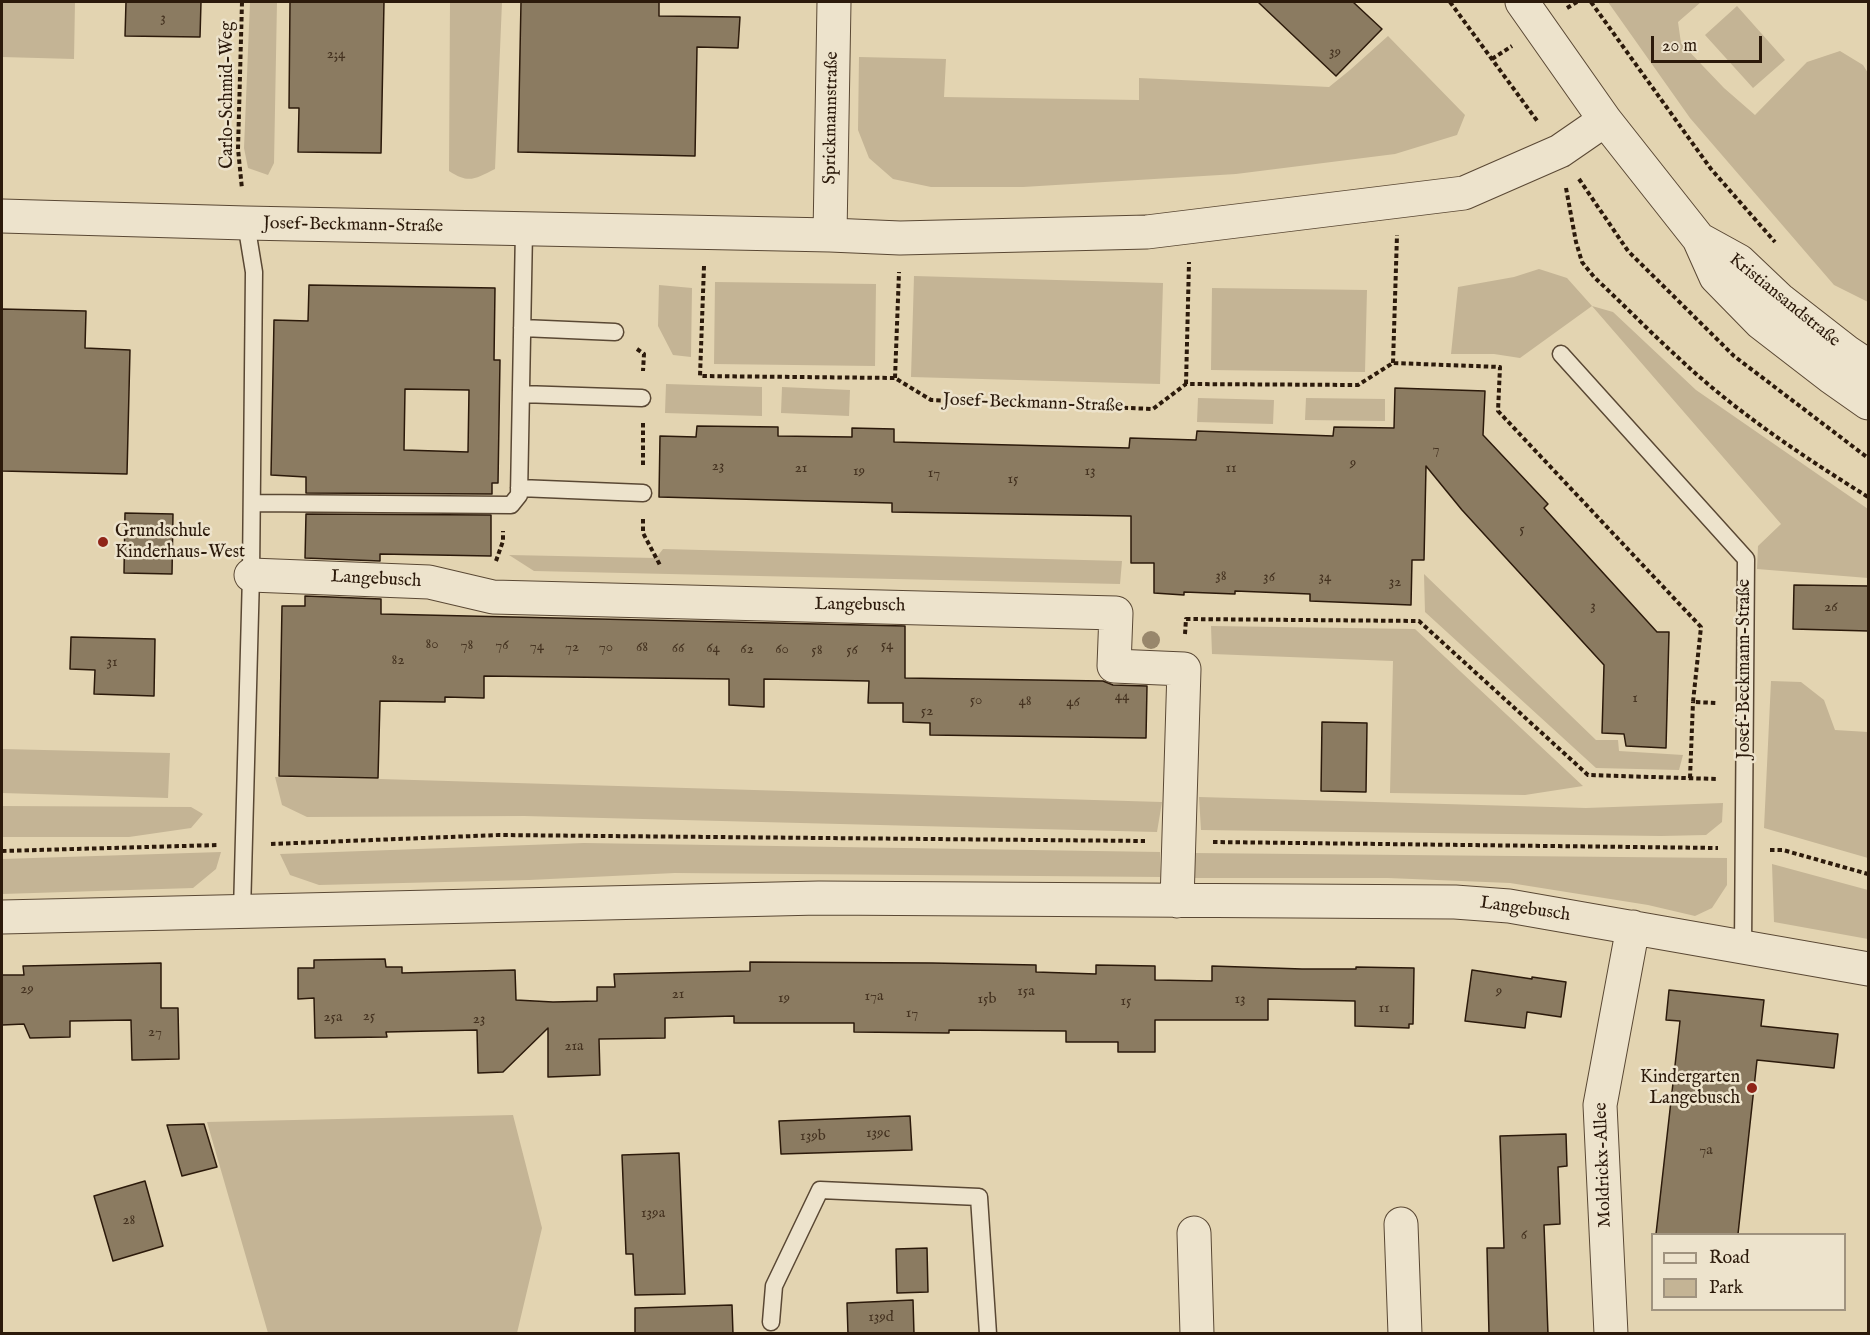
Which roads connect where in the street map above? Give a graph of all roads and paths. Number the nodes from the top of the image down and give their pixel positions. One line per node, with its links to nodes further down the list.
1 (242, 2): 10 (path, Carlo-Schmid-Weg)
2 (834, 2): 14 (street, Sprickmannstraße)
3 (1450, 2): 7 (path)
4 (1522, 2): 6 (street, Kristiansandstraße)
5 (1591, 2): 17 (path)
6 (1605, 120): 7 (street, Josef-Beckmann-Straße); 16 (street, Kristiansandstraße)
7 (1560, 151): 8 (street, Josef-Beckmann-Straße); 30 (path)
8 (1399, 202): 11 (street, Josef-Beckmann-Straße); 21 (path)
9 (2, 216): 10 (street, Josef-Beckmann-Straße)
10 (246, 224): 12 (street, Josef-Beckmann-Straße); 31 (lane)
11 (1190, 228): 15 (street, Josef-Beckmann-Straße); 24 (path)
12 (524, 230): 13 (street, Josef-Beckmann-Straße); 18 (lane)
13 (705, 233): 14 (street, Josef-Beckmann-Straße); 23 (path)
14 (830, 235): 15 (street, Josef-Beckmann-Straße)
15 (900, 238): 23 (path)
16 (1699, 238): 22 (street, Kristiansandstraße); 27 (street, Kristiansandstraße)
17 (1778, 245)
18 (522, 328): 19 (lane); 25 (lane)
19 (615, 332): 26 (path)
20 (1561, 354): 38 (lane, Josef-Beckmann-Straße)
21 (1393, 363): 24 (path); 37 (path)
22 (1869, 366)
23 (896, 378): 24 (path, Josef-Beckmann-Straße)
24 (1186, 384)
25 (521, 394): 26 (lane); 28 (lane)
26 (642, 398): 29 (path)
27 (1869, 403)
28 (519, 488): 29 (lane); 32 (lane)
29 (643, 493): 35 (path)
30 (1869, 497)
31 (252, 503): 32 (lane); 33 (lane)
32 (504, 504): 34 (path)
33 (251, 575): 34 (street, Langebusch); 42 (lane)
34 (493, 597): 35 (street, Langebusch)
35 (660, 601): 36 (street, Langebusch)
36 (1184, 669): 39 (path); 41 (street)
37 (1694, 702): 38 (path); 39 (path)
38 (1744, 704): 40 (lane, Josef-Beckmann-Straße)
39 (1690, 778): 40 (path)
40 (1744, 779): 43 (lane, Josef-Beckmann-Straße)
41 (1179, 842): 42 (path); 43 (path); 46 (street)
42 (244, 845): 44 (path); 47 (lane)
43 (1744, 848): 45 (path); 50 (lane, Josef-Beckmann-Straße)
44 (2, 851)
45 (1869, 874)
46 (1178, 901): 47 (street, Langebusch); 49 (street, Langebusch)
47 (242, 912): 48 (street, Langebusch)
48 (2, 917)
49 (1632, 927): 50 (street, Langebusch); 58 (street, Moldrickx-Allee)
50 (1743, 946): 51 (street, Langebusch)
51 (1869, 969)
52 (1401, 1224): 57 (street)
53 (1194, 1233): 56 (street)
54 (771, 1322): 55 (lane)
55 (988, 1334)
56 (1197, 1334)
57 (1405, 1334)
58 (1611, 1334)

